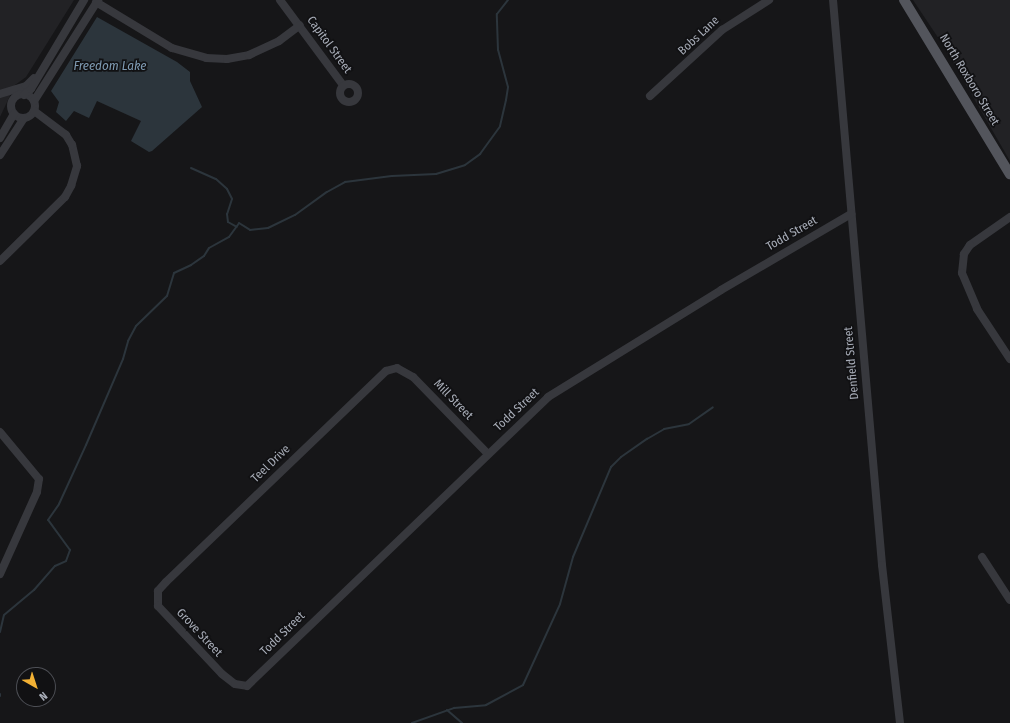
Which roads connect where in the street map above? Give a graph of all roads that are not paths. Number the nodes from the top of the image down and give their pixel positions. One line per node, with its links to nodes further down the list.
1 (84, 0): 8 (street)
2 (280, 0): 7 (street, Capitol Street)
3 (769, 0): 12 (street, Bobs Lane)
4 (833, 0): 20 (street, Denfield Street)
5 (904, 0): 19 (main road, North Roxboro Street)
6 (97, 1): 7 (street); 13 (street)
7 (300, 25): 9 (street, Capitol Street)
8 (43, 68): 10 (street); 11 (street)
9 (343, 85)
10 (0, 94)
11 (24, 95): 13 (street); 15 (street)
12 (650, 96)
13 (34, 101): 14 (street)
14 (34, 111): 16 (street); 22 (street)
15 (14, 114): 16 (street); 17 (street)
16 (24, 118): 18 (street)
17 (0, 138)
18 (0, 155)
19 (1010, 174)
20 (851, 214): 26 (street, Todd Street); 32 (street, Denfield Street)
21 (1010, 217): 23 (street)
22 (0, 261)
23 (1010, 359)
24 (397, 368): 26 (street, Mill Street); 29 (street, Teel Drive)
25 (0, 432): 28 (street)
26 (488, 454): 31 (street, Todd Street)
27 (982, 557): 30 (street)
28 (0, 574)
29 (166, 582): 31 (street, Grove Street)
30 (1010, 600)
31 (247, 686)
32 (900, 723)

